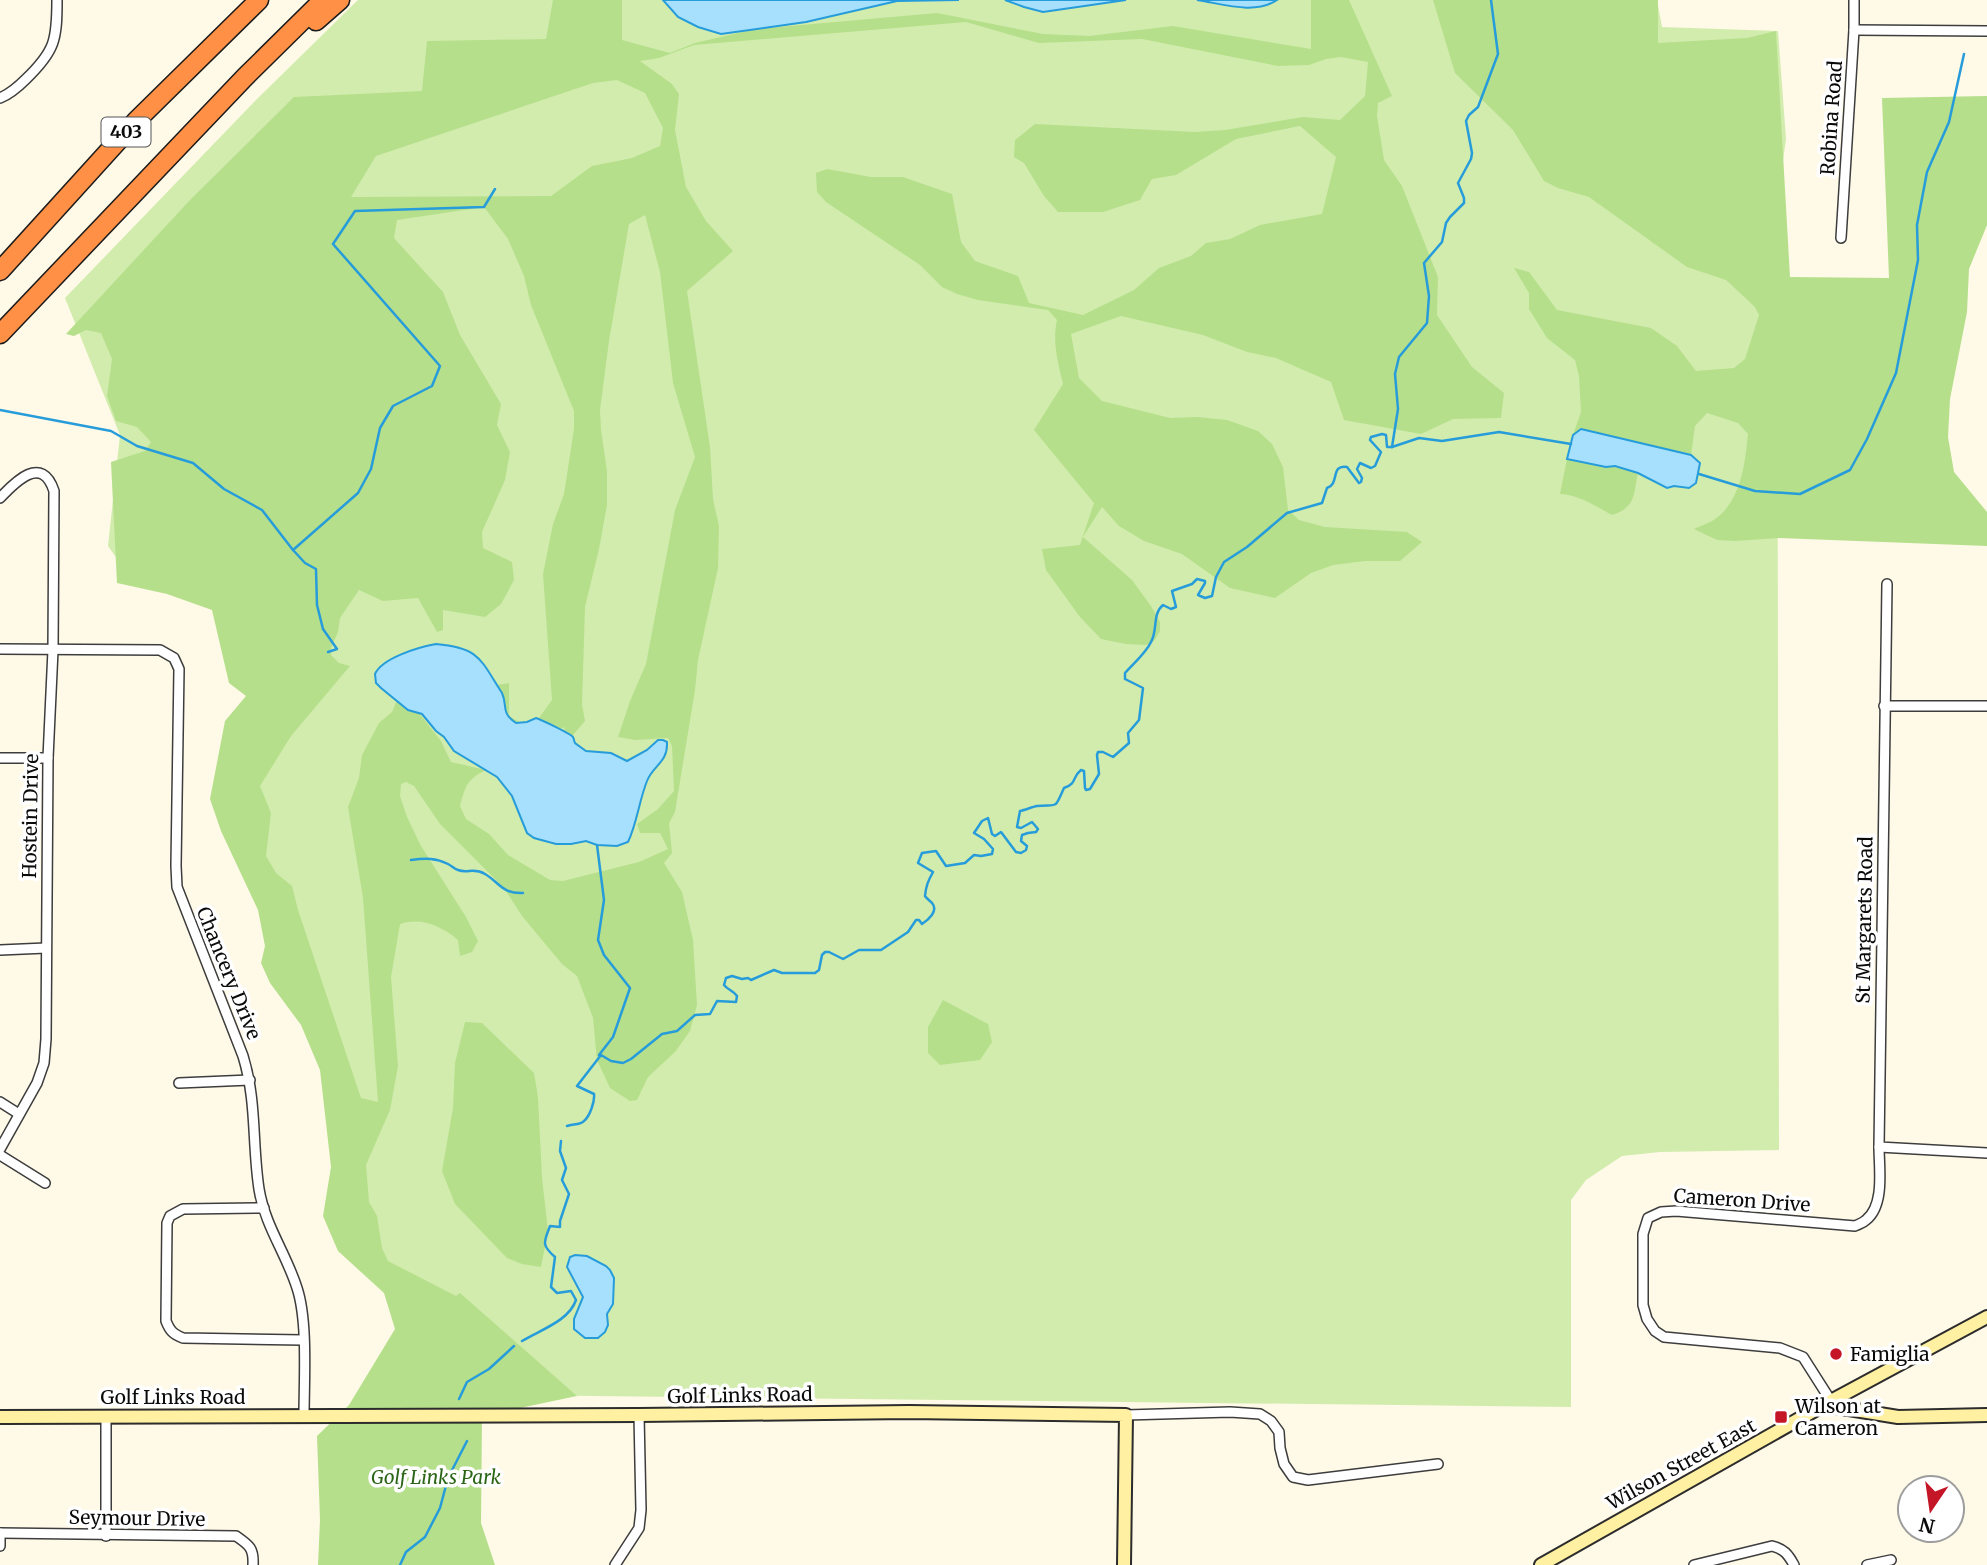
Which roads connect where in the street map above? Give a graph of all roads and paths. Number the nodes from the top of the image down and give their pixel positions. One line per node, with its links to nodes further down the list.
1 (57, 0): 8 (street)
2 (259, 0): 11 (highway, 403)
3 (323, 0): 9 (highway, 403)
4 (340, 0): 9 (highway)
5 (1854, 0): 6 (street, Robina Road)
6 (1854, 30): 7 (street); 10 (street, Robina Road)
7 (1987, 31)
8 (0, 98)
9 (201, 124): 12 (highway, 403)
10 (1841, 238)
11 (0, 271)
12 (0, 334)
13 (0, 498): 16 (street, Hostein Drive)
14 (1887, 584): 17 (street, St Margarets Road)
15 (0, 649): 16 (street)
16 (53, 650): 20 (street, Hostein Drive); 23 (street, Chancery Drive)
17 (1884, 706): 18 (street); 27 (street, St Margarets Road)
18 (1987, 706)
19 (0, 758): 20 (street)
20 (48, 758): 21 (street, Hostein Drive)
21 (46, 948): 22 (street); 26 (street, Hostein Drive)
22 (0, 950)
23 (250, 1080): 24 (street); 32 (street, Chancery Drive)
24 (178, 1083)
25 (0, 1102): 26 (street)
26 (19, 1114): 28 (street, Hostein Drive)
27 (1879, 1147): 29 (street); 36 (street, Cameron Drive)
28 (0, 1149)
29 (1987, 1153)
30 (0, 1155): 31 (street)
31 (44, 1183)
32 (264, 1208): 34 (street, Chancery Drive); 34 (street)
33 (1987, 1317): 35 (main road, Wilson Street East)
34 (303, 1340): 42 (street, Chancery Drive)
35 (1849, 1392): 36 (main road, Wilson Street East); 37 (main road)
36 (1824, 1405): 37 (main road); 43 (main road); 53 (main road, Wilson Street East)
37 (1864, 1411): 43 (main road)
38 (639, 1415): 39 (main road, Golf Links Road); 42 (main road, Golf Links Road); 51 (street)
39 (1126, 1415): 45 (street, Golf Links Road); 52 (main road)
40 (1987, 1415): 43 (main road)
41 (106, 1416): 42 (main road, Golf Links Road); 44 (main road, Golf Links Road); 47 (street)
42 (304, 1416)
43 (1898, 1416)
44 (0, 1417)
45 (1438, 1464)
46 (0, 1533): 47 (street, Seymour Drive); 48 (street)
47 (106, 1535): 50 (street, Seymour Drive)
48 (0, 1546)
49 (1891, 1560): 56 (street)
50 (253, 1565)
51 (615, 1565)
52 (1124, 1565)
53 (1541, 1565)
54 (1694, 1565): 55 (street)
55 (1794, 1565)
56 (1867, 1565)

